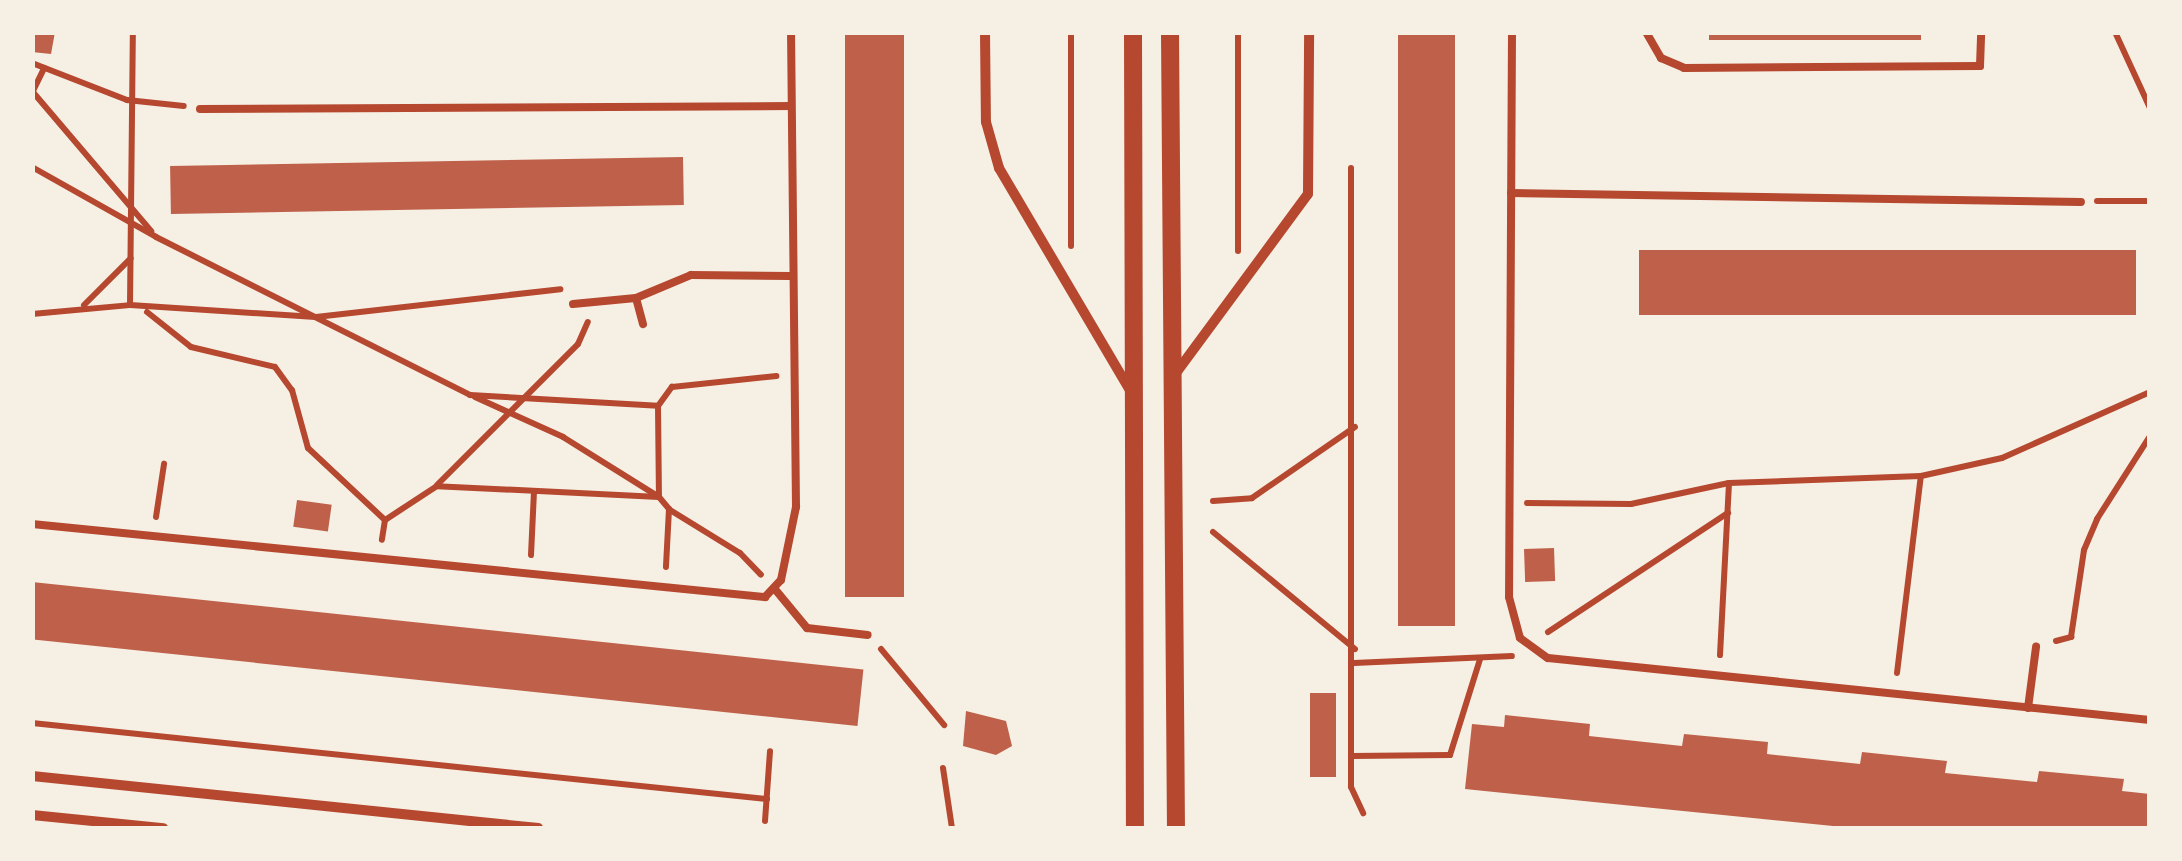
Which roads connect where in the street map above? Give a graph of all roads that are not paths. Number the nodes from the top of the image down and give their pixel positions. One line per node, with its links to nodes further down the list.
1 (792, 32): 9 (lane)
2 (985, 32): 18 (street)
3 (1133, 32): 18 (street)
4 (1170, 32): 17 (street)
5 (1309, 32): 17 (street)
6 (1512, 32): 11 (lane)
7 (1646, 32): 8 (lane)
8 (1981, 32)
9 (791, 106): 10 (lane); 13 (lane)
10 (198, 108)
11 (1511, 193): 12 (lane); 23 (lane)
12 (2081, 202)
13 (790, 276): 14 (lane); 20 (lane)
14 (636, 298): 15 (lane); 16 (lane)
15 (573, 304)
16 (643, 324)
17 (1171, 379): 30 (street)
18 (1134, 396): 29 (street)
19 (32, 524): 20 (lane)
20 (774, 588): 21 (lane)
21 (868, 634)
22 (2036, 647): 23 (lane)
23 (2028, 708): 24 (lane)
24 (2150, 720)
25 (32, 776): 28 (street)
26 (32, 815): 27 (street)
27 (163, 828)
28 (538, 828)
29 (1135, 828)
30 (1176, 828)

